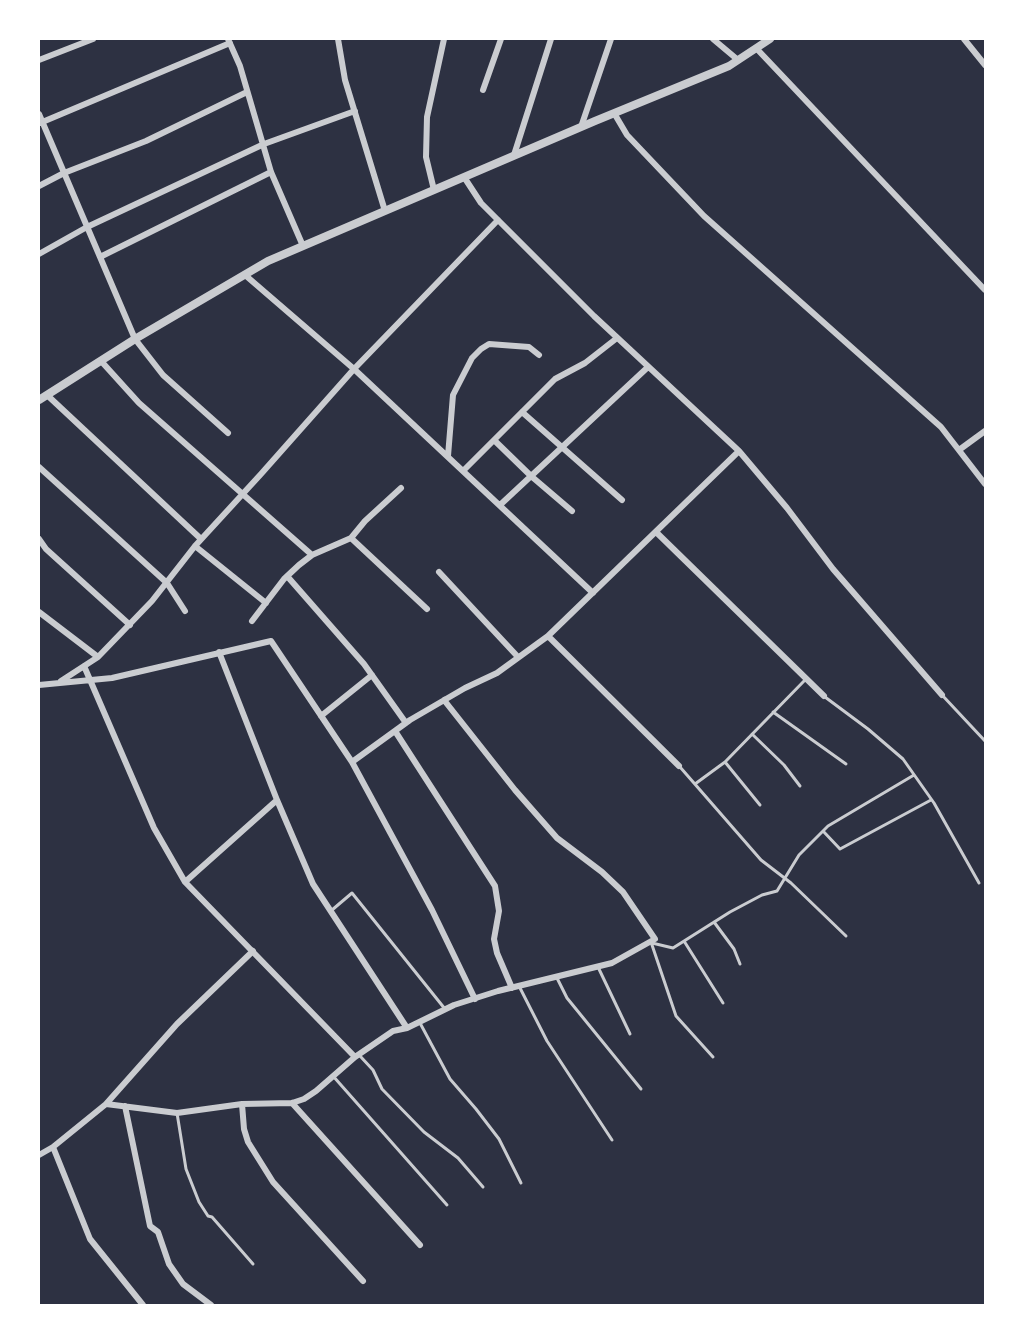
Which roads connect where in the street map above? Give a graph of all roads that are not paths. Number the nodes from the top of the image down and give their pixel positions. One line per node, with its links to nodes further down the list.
1 (72, 39): 12 (street)
2 (93, 39): 12 (street)
3 (338, 39): 19 (street)
4 (444, 39): 30 (street)
5 (501, 39): 17 (street)
6 (551, 39): 25 (street)
7 (611, 39): 23 (street)
8 (713, 39): 15 (street)
9 (770, 39): 13 (street)
10 (964, 39): 16 (street)
11 (229, 41): 18 (street); 22 (street)
12 (75, 46): 14 (street)
13 (756, 48): 15 (street); 38 (street)
14 (39, 60)
15 (738, 60): 20 (street)
16 (985, 65)
17 (483, 90)
18 (248, 92): 24 (street); 27 (street)
19 (355, 111): 24 (street); 31 (street)
20 (614, 113): 23 (street); 52 (street)
21 (39, 114): 22 (street)
22 (41, 123): 27 (street)
23 (582, 126): 25 (street)
24 (264, 144): 26 (street); 33 (street)
25 (514, 156): 28 (street)
26 (271, 172): 34 (street); 36 (street)
27 (64, 173): 29 (street); 33 (street)
28 (464, 177): 30 (street); 32 (street)
29 (39, 186)
30 (434, 190): 31 (street)
31 (385, 211): 34 (street)
32 (498, 220): 39 (street); 44 (street)
33 (87, 227): 35 (street); 36 (street)
34 (303, 246): 37 (street)
35 (39, 254)
36 (100, 257): 40 (street)
37 (244, 275): 40 (street); 44 (street)
38 (985, 290)
39 (617, 338): 43 (street); 47 (street)
40 (135, 339): 42 (street); 49 (street)
41 (539, 355): 54 (street)
42 (101, 361): 45 (street); 60 (street)
43 (648, 367): 51 (street); 53 (street)
44 (354, 369): 54 (street); 60 (street)
45 (47, 396): 46 (street); 67 (street)
46 (39, 400)
47 (522, 412): 50 (street); 51 (street)
48 (985, 431): 52 (street)
49 (228, 433)
50 (494, 440): 56 (street); 57 (street)
51 (562, 448): 57 (street); 61 (street)
52 (959, 450): 58 (street)
53 (739, 451): 64 (street); 90 (street)
54 (448, 456): 56 (street)
55 (39, 467): 72 (street)
56 (463, 471): 62 (street)
57 (531, 476): 62 (street); 63 (street)
58 (985, 484)
59 (401, 488): 65 (street)
60 (244, 493): 67 (street); 69 (street)
61 (622, 500)
62 (500, 505): 73 (street)
63 (572, 512)
64 (656, 532): 73 (street); 86 (street)
65 (351, 538): 69 (street); 75 (street)
66 (39, 539): 79 (street)
67 (201, 539): 68 (street)
68 (195, 546): 72 (street); 74 (street)
69 (312, 555): 71 (street)
70 (439, 572): 83 (street)
71 (287, 576): 74 (street); 85 (street)
72 (167, 583): 76 (street); 79 (street)
73 (593, 594): 80 (street)
74 (266, 603): 78 (street)
75 (427, 609)
76 (185, 610)
77 (39, 612): 82 (street)
78 (252, 621)
79 (130, 625): 82 (street)
80 (548, 636): 83 (street); 102 (street)
81 (219, 652): 87 (street); 94 (street); 106 (street)
82 (98, 657): 84 (street)
83 (518, 657): 92 (street)
84 (84, 666): 87 (street); 88 (street)
85 (372, 675): 94 (street); 95 (street)
86 (806, 678): 91 (street); 93 (lane)
87 (90, 680): 88 (street); 111 (street)
88 (58, 683): 89 (street)
89 (39, 685)
90 (942, 695): 98 (lane)
91 (824, 696): 103 (lane)
92 (444, 700): 95 (street); 117 (street)
93 (773, 712): 97 (lane); 101 (lane)
94 (321, 716): 99 (street)
95 (406, 723): 96 (street)
96 (395, 731): 99 (street); 122 (street)
97 (752, 734): 100 (lane); 105 (lane)
98 (985, 741)
99 (352, 762): 123 (street)
100 (725, 762): 104 (lane); 108 (lane)
101 (846, 764)
102 (679, 766): 104 (lane)
103 (914, 775): 107 (lane); 109 (lane)
104 (695, 784): 110 (lane)
105 (800, 786)
106 (277, 800): 111 (street); 113 (street)
107 (932, 800): 109 (lane); 112 (lane)
108 (760, 805)
109 (824, 831): 110 (lane)
110 (784, 878): 114 (lane); 115 (lane)
111 (185, 882): 118 (street)
112 (979, 884)
113 (330, 911): 125 (lane); 127 (street)
114 (714, 922): 116 (lane); 119 (lane)
115 (846, 936)
116 (684, 941): 117 (lane); 124 (lane)
117 (651, 942): 120 (street); 130 (lane)
118 (253, 951): 129 (street); 134 (street)
119 (740, 964)
120 (597, 966): 121 (street); 128 (lane)
121 (556, 976): 122 (street); 132 (lane)
122 (515, 987): 123 (street); 138 (lane)
123 (475, 999): 125 (street)
124 (723, 1003)
125 (446, 1009): 126 (street)
126 (419, 1022): 127 (street); 141 (lane)
127 (406, 1028): 129 (street)
128 (630, 1034)
129 (357, 1056): 131 (street); 142 (lane)
130 (713, 1058)
131 (333, 1076): 133 (street); 143 (lane)
132 (641, 1089)
133 (292, 1103): 135 (street); 144 (street)
134 (105, 1104): 136 (street); 139 (street)
135 (242, 1104): 137 (street); 146 (street)
136 (125, 1106): 137 (street); 148 (street)
137 (177, 1113): 145 (lane)
138 (612, 1140)
139 (53, 1147): 140 (street); 147 (street)
140 (39, 1155)
141 (521, 1183)
142 (483, 1187)
143 (447, 1205)
144 (420, 1245)
145 (253, 1264)
146 (363, 1281)
147 (143, 1305)
148 (211, 1305)

